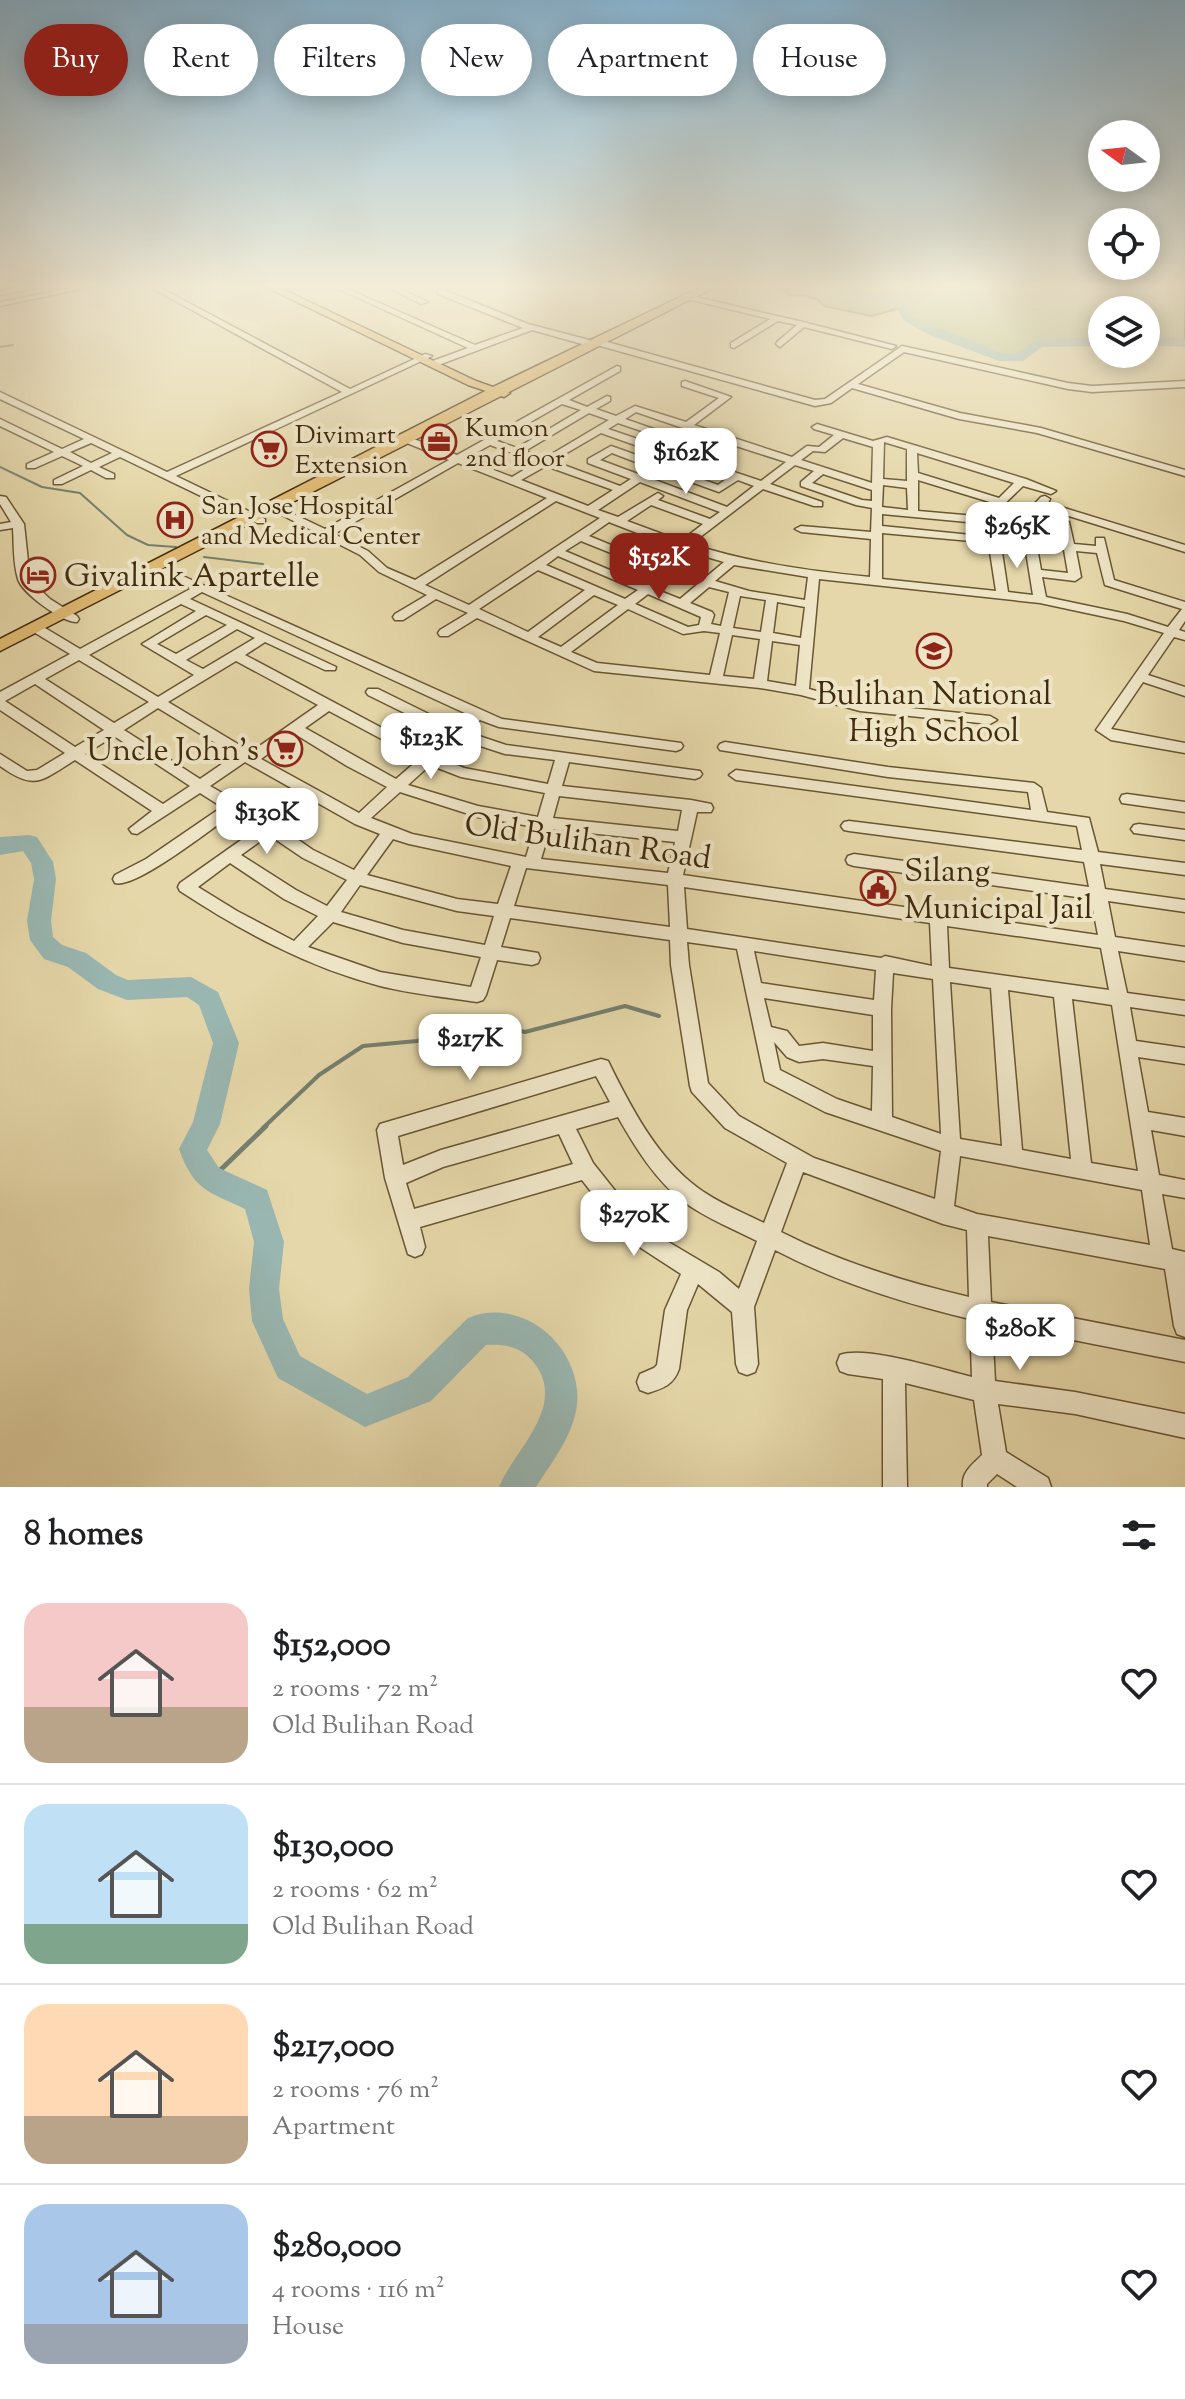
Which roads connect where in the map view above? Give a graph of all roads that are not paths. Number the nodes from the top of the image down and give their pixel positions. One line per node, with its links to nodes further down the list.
1 (281, 355): 15 (street)
2 (421, 355): 9 (main road)
3 (422, 355): 9 (main road)
4 (448, 355): 9 (street)
5 (570, 355): 16 (highway)
6 (644, 355): 13 (street)
7 (893, 355): 13 (street)
8 (931, 355): 12 (street)
9 (431, 360): 15 (street); 16 (main road)
10 (617, 369): 14 (street)
11 (685, 384): 24 (street)
12 (1185, 384)
13 (852, 385): 52 (street)
14 (580, 390): 18 (street); 19 (street)
15 (349, 392): 54 (street)
16 (499, 392): 33 (highway)
17 (1, 397): 31 (street)
18 (607, 399): 20 (street); 21 (street)
19 (562, 401): 21 (street); 34 (street)
20 (635, 409): 22 (street); 24 (street)
21 (590, 410): 22 (street); 41 (street)
22 (615, 420): 27 (street); 30 (street)
23 (0, 422): 40 (street)
24 (687, 426): 28 (street)
25 (817, 427): 29 (street)
26 (672, 428): 30 (street)
27 (599, 429): 32 (street); 36 (street)
28 (708, 433): 35 (street); 43 (street)
29 (842, 434): 37 (street); 45 (street)
30 (662, 435): 36 (street)
31 (92, 439): 40 (street); 42 (street)
32 (584, 439): 39 (street); 46 (street)
33 (408, 440): 44 (street); 76 (highway); 80 (highway)
34 (491, 442): 41 (street); 44 (street)
35 (735, 442): 45 (street); 47 (street)
36 (647, 445): 43 (street)
37 (878, 445): 38 (street); 62 (street)
38 (912, 447): 57 (street); 59 (street)
39 (611, 449): 50 (street); 56 (street)
40 (64, 452): 48 (street); 49 (street)
41 (517, 452): 46 (street)
42 (119, 453): 49 (street); 54 (street)
43 (673, 455): 47 (street); 50 (street)
44 (459, 460): 58 (street); 90 (street)
45 (795, 461): 51 (street); 63 (street)
46 (545, 462): 58 (street); 65 (street)
47 (702, 465): 55 (street)
48 (31, 466)
49 (92, 466): 53 (street); 60 (street)
50 (657, 466): 55 (street); 56 (street)
51 (822, 470): 61 (street); 62 (street)
52 (1185, 473)
53 (110, 476)
54 (167, 476): 80 (street)
55 (736, 477): 63 (street)
56 (640, 478): 64 (street); 65 (street)
57 (913, 480): 62 (street); 66 (street); 78 (street)
58 (513, 481): 68 (street)
59 (1022, 481): 71 (street); 73 (street)
60 (58, 482)
61 (805, 484): 67 (street); 74 (street)
62 (876, 484): 74 (street)
63 (762, 485): 67 (street); 77 (street)
64 (668, 488): 70 (street); 77 (street)
65 (622, 490): 75 (street)
66 (969, 492): 71 (street); 79 (street)
67 (791, 495): 72 (street)
68 (555, 497): 75 (street); 110 (street)
69 (2, 499): 84 (street)
70 (650, 501): 81 (street); 83 (street)
71 (998, 501): 82 (street)
72 (818, 504)
73 (1041, 504): 85 (street); 97 (street)
74 (877, 507): 78 (street); 89 (street)
75 (590, 510): 81 (street)
76 (279, 511): 80 (highway); 90 (street)
77 (729, 511): 83 (street)
78 (913, 514): 79 (street)
79 (960, 518): 82 (street)
80 (257, 519): 104 (highway); 126 (highway)
81 (613, 520): 91 (street); 93 (street)
82 (988, 520): 85 (street)
83 (710, 523): 95 (street)
84 (18, 524): 87 (street); 126 (street)
85 (1027, 524): 94 (street)
86 (1065, 524): 96 (street)
87 (0, 527)
88 (801, 529): 89 (street)
89 (877, 532): 92 (street); 108 (street)
90 (325, 534): 110 (street)
91 (580, 536): 99 (street); 101 (street)
92 (971, 538)
93 (666, 540): 95 (street); 101 (street)
94 (1031, 543): 96 (street); 105 (street)
95 (682, 546): 98 (street)
96 (1070, 546): 105 (street); 123 (street)
97 (1185, 549)
98 (698, 551): 102 (street); 112 (street)
99 (557, 552): 103 (street); 107 (street)
100 (996, 552): 115 (street)
101 (636, 560): 107 (street)
102 (732, 561): 106 (street); 109 (street)
103 (537, 565): 113 (street); 125 (street)
104 (165, 571): 111 (street); 126 (highway)
105 (1037, 573): 119 (street)
106 (814, 575): 108 (street); 122 (street)
107 (617, 576): 112 (street)
108 (876, 581): 115 (street)
109 (708, 583): 114 (street); 120 (street)
110 (416, 585): 116 (street)
111 (201, 588): 118 (street); 157 (street)
112 (646, 588): 120 (street); 121 (street)
113 (594, 589): 121 (street); 135 (street)
114 (735, 591): 117 (street); 131 (street)
115 (1002, 592): 119 (street)
116 (436, 594): 125 (street); 127 (street)
117 (772, 598): 122 (street); 136 (street)
118 (181, 599): 124 (street); 140 (street)
119 (1040, 599): 133 (street)
120 (683, 603): 129 (street)
121 (625, 604): 129 (street); 139 (street)
122 (809, 604): 137 (street)
123 (1185, 609): 133 (street)
124 (206, 610): 128 (street); 143 (street)
125 (473, 612): 132 (street); 135 (street)
126 (68, 616): 130 (highway)
127 (399, 617)
128 (237, 624): 134 (street); 143 (street)
129 (704, 627): 131 (street)
130 (41, 630): 138 (highway); 140 (street, Old Bulihan Road); 142 (highway)
131 (727, 631): 136 (street); 148 (street)
132 (444, 633)
133 (1178, 634): 146 (street)
134 (265, 637): 141 (street); 144 (street)
135 (530, 637): 139 (street)
136 (767, 637): 137 (street); 149 (street)
137 (806, 642): 150 (street)
138 (0, 646)
139 (563, 652): 148 (street)
140 (79, 655): 147 (street); 154 (street, Old Bulihan Road)
141 (235, 655): 145 (street); 156 (street)
142 (0, 657)
143 (176, 660): 145 (street)
144 (330, 667)
145 (202, 674): 154 (street)
146 (1141, 677): 152 (street); 163 (street)
147 (36, 679): 153 (street); 160 (street)
148 (716, 679): 149 (street)
149 (760, 684): 150 (street)
150 (802, 691): 158 (street)
151 (373, 692): 161 (street)
152 (1185, 692)
153 (0, 698)
154 (161, 702): 160 (street); 166 (street, Old Bulihan Road)
155 (0, 704): 165 (street)
156 (328, 705): 159 (street); 167 (street)
157 (478, 714): 161 (street); 162 (street)
158 (990, 720)
159 (295, 728): 166 (street); 173 (street)
160 (116, 730): 165 (street); 172 (street)
161 (456, 733): 167 (street); 168 (street)
162 (676, 746)
163 (1184, 746)
164 (725, 747): 179 (street)
165 (76, 755): 169 (street); 178 (street)
166 (248, 757): 172 (street); 180 (street, Old Bulihan Road)
167 (427, 758): 173 (street); 174 (street)
168 (563, 758): 170 (street); 174 (street)
169 (0, 759)
170 (695, 774)
171 (736, 775): 179 (street)
172 (199, 786): 176 (street); 178 (street)
173 (398, 786): 180 (street); 181 (street)
174 (553, 790): 181 (street); 188 (street)
175 (1127, 799): 177 (street)
176 (232, 807): 183 (street); 195 (street)
177 (1185, 807)
178 (162, 811): 184 (street)
179 (1040, 816): 190 (street)
180 (360, 820): 186 (street, Old Bulihan Road)
181 (545, 821): 188 (street); 192 (street)
182 (849, 826): 190 (street)
183 (269, 827): 189 (street); 194 (street)
184 (137, 829)
185 (1139, 829): 187 (street)
186 (389, 833): 192 (street, Old Bulihan Road); 194 (street)
187 (1185, 835)
188 (684, 837): 196 (street)
189 (229, 855): 200 (street); 205 (street)
190 (1091, 856): 193 (street); 197 (street)
191 (854, 860): 197 (street)
192 (526, 862): 196 (street, Old Bulihan Road); 199 (street)
193 (1185, 869)
194 (357, 878): 199 (street); 200 (street)
195 (121, 879)
196 (675, 880): 201 (street, Old Bulihan Road); 202 (street)
197 (1096, 894): 198 (street); 203 (street)
198 (1185, 906)
199 (505, 911): 202 (street); 206 (street)
200 (330, 915): 205 (street); 206 (street)
201 (938, 918): 203 (street, Old Bulihan Road); 210 (street)
202 (678, 935): 204 (street); 228 (street)
203 (1108, 941): 207 (street, Old Bulihan Road); 214 (street)
204 (744, 943): 209 (street); 212 (street)
205 (296, 949): 206 (street)
206 (490, 952): 208 (street)
207 (1185, 954)
208 (532, 958)
209 (885, 963): 210 (street); 216 (street)
210 (942, 974): 211 (street); 226 (street)
211 (999, 981): 213 (street); 227 (street)
212 (754, 989): 216 (street); 217 (street)
213 (1062, 991): 214 (street); 229 (street)
214 (1119, 997): 215 (street); 218 (street)
215 (1185, 1008)
216 (882, 1009): 220 (street)
217 (763, 1033): 220 (street); 223 (street)
218 (1128, 1048): 219 (street); 222 (street)
219 (1185, 1056)
220 (882, 1060): 223 (street)
221 (622, 1107): 224 (street); 231 (street); 237 (street)
222 (1140, 1119): 225 (street); 232 (street)
223 (882, 1124): 226 (street)
224 (565, 1126): 230 (street); 231 (street)
225 (1185, 1127)
226 (951, 1146): 227 (street); 234 (street)
227 (1013, 1158): 229 (street)
228 (798, 1160): 234 (street); 237 (street)
229 (1082, 1168): 232 (street)
230 (586, 1170): 235 (street); 240 (street)
231 (395, 1178): 235 (street)
232 (1151, 1184): 233 (street); 239 (street)
233 (1185, 1189)
234 (943, 1214): 236 (street)
235 (408, 1221): 238 (street)
236 (977, 1224): 239 (street); 242 (street)
237 (770, 1239): 241 (street); 242 (street)
238 (415, 1247)
239 (1174, 1260): 243 (street)
240 (694, 1269): 241 (street); 248 (street)
241 (743, 1307): 246 (street)
242 (979, 1310): 244 (street); 249 (street)
243 (1185, 1326)
244 (1185, 1351)
245 (848, 1363): 247 (street)
246 (747, 1364)
247 (894, 1369): 249 (street); 252 (street)
248 (648, 1382)
249 (984, 1391): 250 (street); 251 (street)
250 (1185, 1426)
251 (995, 1459): 253 (street); 254 (street)
252 (895, 1487)
253 (975, 1487)
254 (1039, 1487)

